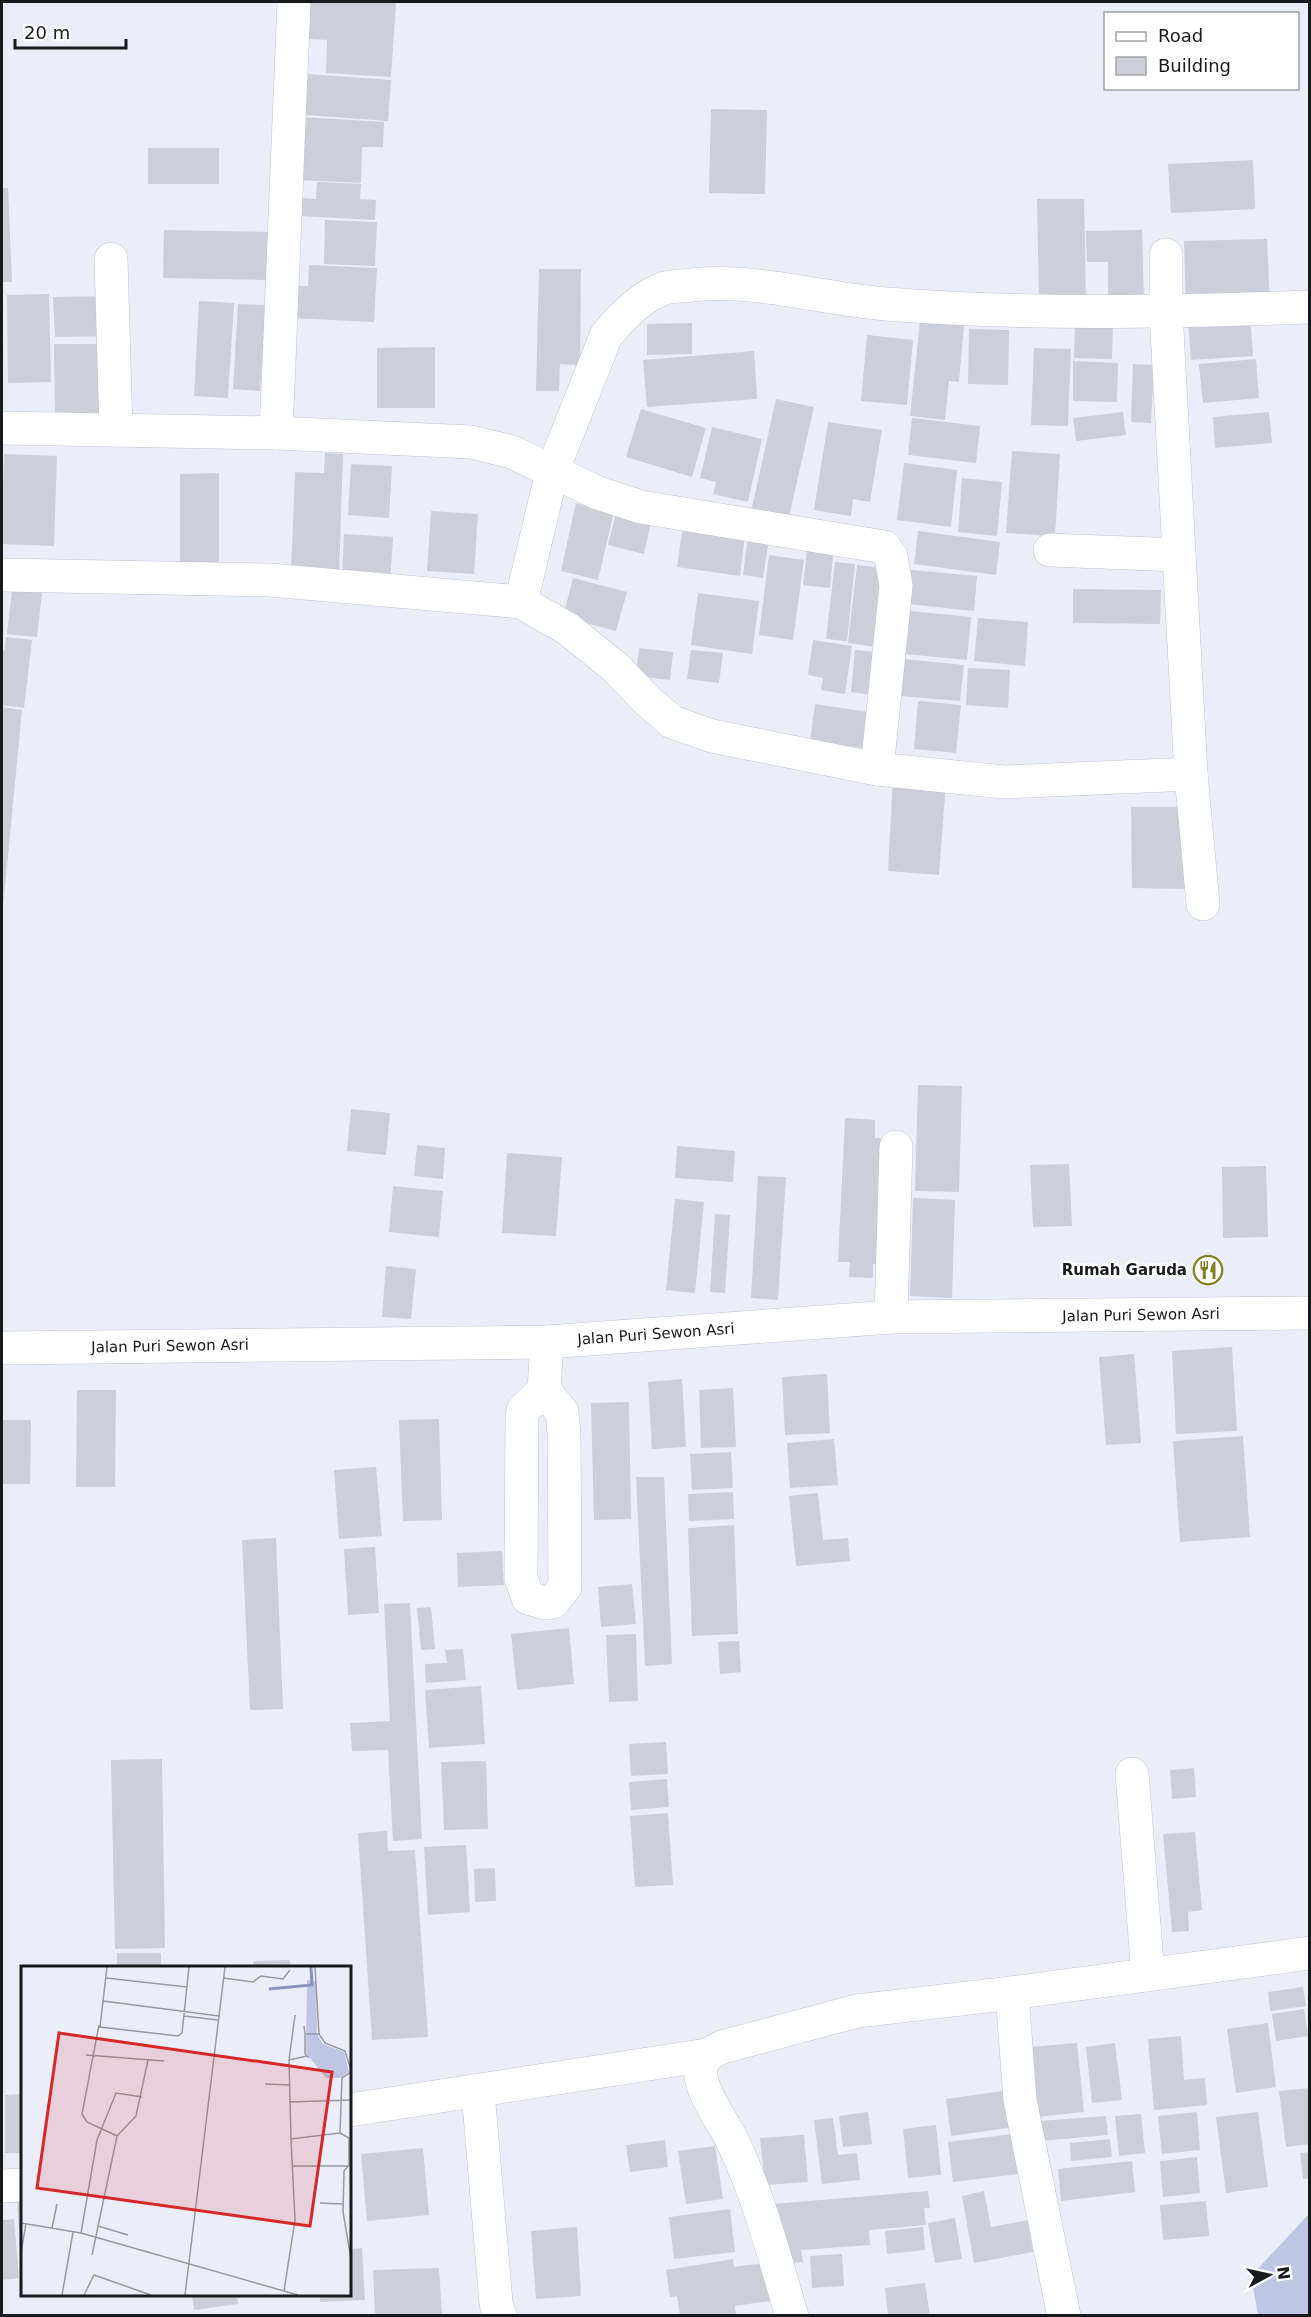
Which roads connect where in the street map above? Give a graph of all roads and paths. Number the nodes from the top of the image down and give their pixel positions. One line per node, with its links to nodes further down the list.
1 (294, 2): 8 (street)
2 (1166, 255): 5 (street)
3 (111, 259): 7 (street)
4 (1310, 307): 5 (street)
5 (1166, 312): 9 (street); 11 (street)
6 (2, 428): 7 (street)
7 (116, 430): 8 (street)
8 (276, 433): 9 (street)
9 (552, 472): 13 (street); 14 (street)
10 (1050, 550): 11 (street)
11 (1179, 555): 15 (street)
12 (2, 575): 13 (street)
13 (521, 602): 14 (street)
14 (877, 769): 15 (street)
15 (1191, 774): 16 (street)
16 (1203, 904)
17 (896, 1147): 19 (street)
18 (1310, 1313): 19 (street, Jalan Puri Sewon Asri)
19 (891, 1317): 20 (street, Jalan Puri Sewon Asri)
20 (547, 1342): 21 (street, Jalan Puri Sewon Asri); 22 (street)
21 (2, 1348)
22 (544, 1390): 23 (street); 24 (street)
23 (565, 1524): 24 (street); 24 (street)
24 (522, 1527)
25 (1132, 1774): 27 (street)
26 (1310, 1953): 27 (street)
27 (1148, 1975): 28 (street)
28 (1012, 1993): 29 (street); 36 (street)
29 (707, 2055): 30 (street); 35 (street)
30 (478, 2092): 31 (street); 34 (street)
31 (351, 2110)
32 (21, 2185): 33 (street)
33 (2, 2186)
34 (500, 2316)
35 (792, 2316)
36 (1064, 2316)

